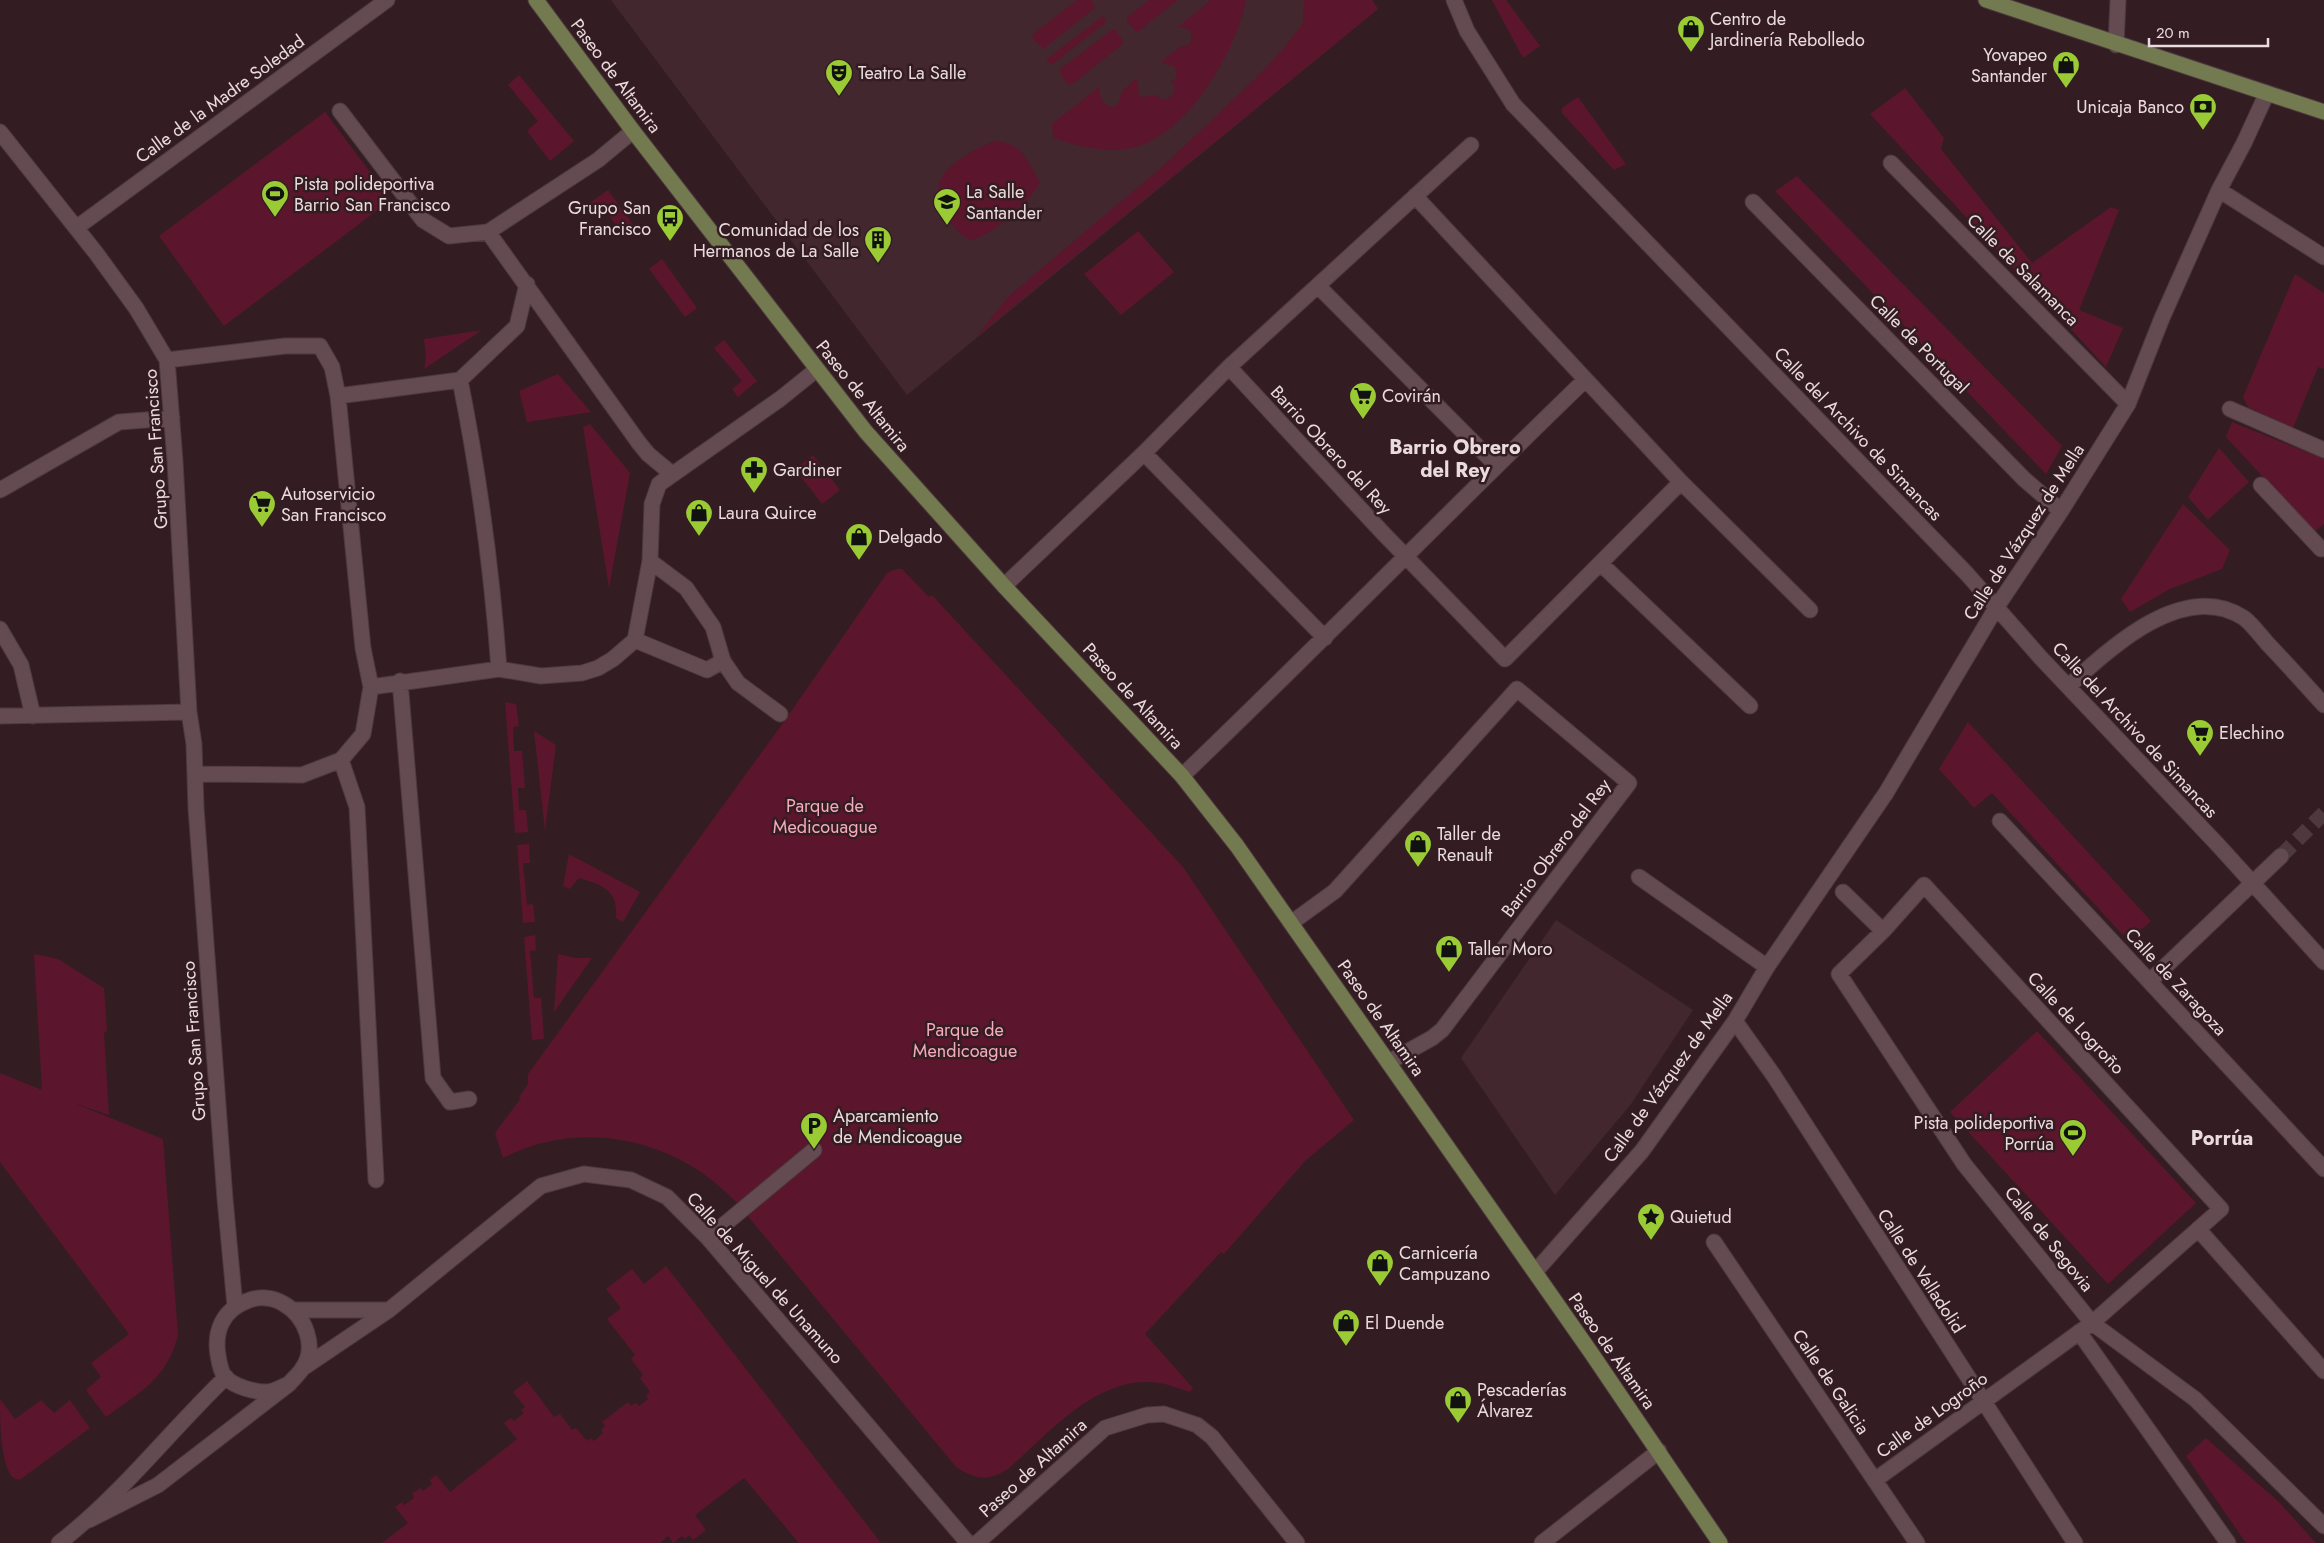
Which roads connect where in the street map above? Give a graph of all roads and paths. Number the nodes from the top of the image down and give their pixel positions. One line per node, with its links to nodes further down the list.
1 (387, 0): 17 (street, Calle de la Madre Soledad)
2 (536, 0): 10 (main road, Paseo de Altamira)
3 (1454, 0): 44 (street, Calle del Archivo de Simancas)
4 (1986, 0): 6 (main road)
5 (2118, 0): 6 (street)
6 (2116, 45): 7 (main road)
7 (2267, 93): 9 (main road); 14 (street, Calle de Vázquez de Mella)
8 (340, 111): 18 (street)
9 (2324, 112)
10 (633, 131): 18 (street); 24 (main road, Paseo de Altamira)
11 (0, 132): 17 (street)
12 (1471, 145): 15 (street)
13 (1891, 163): 28 (street, Calle de Salamanca)
14 (2218, 190): 19 (street); 28 (street, Calle de Vázquez de Mella)
15 (1415, 196): 21 (street); 26 (street)
16 (1753, 202): 38 (street, Calle de Portugal)
17 (76, 228): 22 (street)
18 (488, 232): 20 (street)
19 (2324, 257)
20 (527, 284): 25 (street); 34 (street)
21 (1318, 286): 23 (street); 33 (street)
22 (167, 360): 27 (street, Grupo San Francisco); 30 (street, Grupo San Francisco)
23 (1229, 368): 32 (street); 40 (street, Barrio Obrero del Rey)
24 (816, 370): 34 (street); 43 (main road, Paseo de Altamira)
25 (460, 380): 27 (street); 50 (street)
26 (1584, 380): 33 (street); 35 (street)
27 (338, 396): 52 (street, Grupo San Francisco)
28 (2128, 404): 38 (street, Calle de Vázquez de Mella)
29 (2230, 409): 31 (street)
30 (172, 418): 37 (street); 56 (street, Grupo San Francisco)
31 (2324, 450)
32 (1144, 453): 43 (street); 47 (street)
33 (1496, 465): 40 (street)
34 (672, 474): 41 (street)
35 (1681, 482): 42 (street, Barrio Obrero del Rey); 45 (street)
36 (2261, 485): 39 (street)
37 (0, 490)
38 (2061, 511): 44 (street, Calle de Vázquez de Mella)
39 (2321, 549)
40 (1406, 557): 42 (street, Barrio Obrero del Rey); 47 (street)
41 (650, 561): 48 (street); 49 (street)
42 (1601, 564): 55 (street)
43 (1004, 586): 62 (main road, Paseo de Altamira)
44 (1996, 608): 53 (street, Calle del Archivo de Simancas); 71 (street, Calle de Vázquez de Mella)
45 (1810, 610)
46 (0, 629): 59 (street)
47 (1325, 638): 62 (street)
48 (635, 640): 49 (street); 50 (street)
49 (722, 661): 57 (street)
50 (499, 669): 51 (street)
51 (400, 681): 52 (street); 75 (street)
52 (371, 686): 60 (street, Grupo San Francisco)
53 (2069, 686): 54 (street); 66 (street, Calle del Archivo de Simancas)
54 (2324, 705)
55 (1750, 706)
56 (189, 712): 59 (street); 61 (street, Grupo San Francisco)
57 (780, 714)
58 (0, 716): 59 (street)
59 (33, 716)
60 (341, 760): 61 (street, Grupo San Francisco); 78 (street)
61 (196, 774): 83 (street, Grupo San Francisco)
62 (1182, 776): 68 (main road, Paseo de Altamira)
63 (2000, 820): 72 (street, Calle de Zaragoza)
64 (2281, 856): 66 (street)
65 (1639, 876): 71 (street)
66 (2251, 884): 70 (street, Calle del Archivo de Simancas); 72 (street)
67 (1843, 892): 69 (street)
68 (1291, 923): 74 (main road, Paseo de Altamira); 74 (street, Barrio Obrero del Rey)
69 (1883, 931): 79 (street, Calle de Logroño); 86 (street, Calle de Segovia)
70 (2324, 962)
71 (1767, 968): 73 (street, Calle de Vázquez de Mella)
72 (2150, 981): 77 (street, Calle de Zaragoza)
73 (1734, 1021): 82 (street, Calle de Vázquez de Mella); 92 (street, Calle de Valladolid)
74 (1389, 1062): 82 (main road, Paseo de Altamira)
75 (469, 1099)
76 (814, 1150): 80 (street)
77 (2324, 1169)
78 (376, 1180)
79 (2198, 1229): 86 (street, Calle de Logroño); 89 (street)
80 (708, 1238): 85 (street, Calle de Miguel de Unamuno); 98 (street, Calle de Miguel de Unamuno)
81 (1714, 1242): 94 (street, Calle de Galicia)
82 (1535, 1272): 93 (main road, Paseo de Altamira)
83 (235, 1306): 84 (street); 90 (street)
84 (294, 1310): 85 (street); 88 (street)
85 (389, 1310): 88 (street, Calle de Miguel de Unamuno)
86 (2092, 1323): 87 (street, Calle de Logroño); 96 (street, Calle de Segovia)
87 (2079, 1332): 92 (street, Calle de Logroño); 105 (street)
88 (303, 1368): 91 (street)
89 (2324, 1370)
90 (226, 1377): 91 (street); 95 (street)
91 (289, 1384): 95 (street)
92 (1982, 1401): 94 (street, Calle de Logroño); 104 (street, Calle de Valladolid)
93 (1659, 1451): 101 (street); 102 (main road, Paseo de Altamira)
94 (1875, 1480): 103 (street, Calle de Galicia)
95 (89, 1520): 97 (street)
96 (2324, 1526)
97 (59, 1543)
98 (968, 1543)
99 (977, 1543): 100 (street, Paseo de Altamira)
100 (1298, 1543)
101 (1542, 1543)
102 (1720, 1543)
103 (1917, 1543)
104 (2075, 1543)
105 (2228, 1543)

